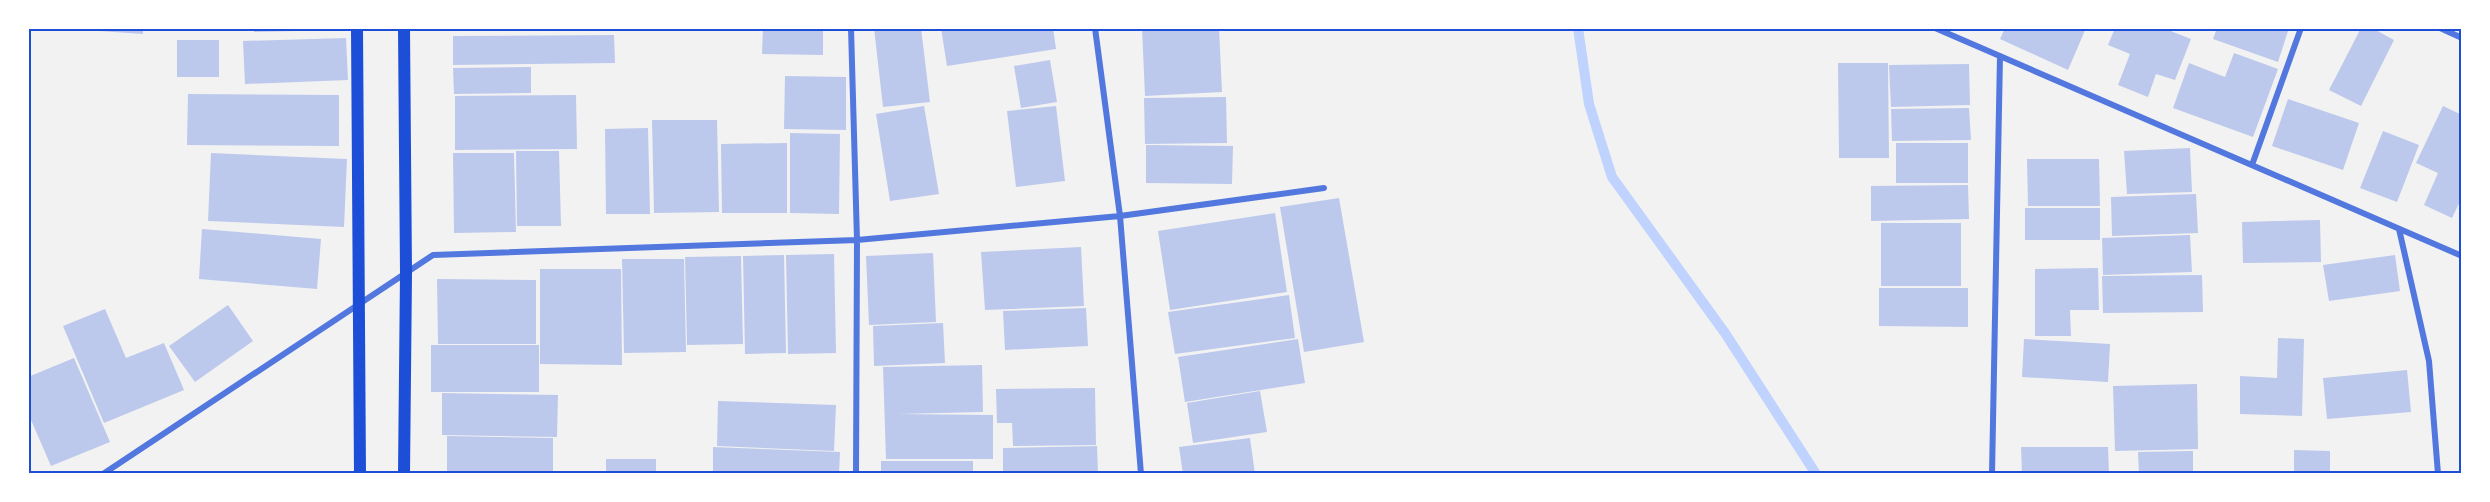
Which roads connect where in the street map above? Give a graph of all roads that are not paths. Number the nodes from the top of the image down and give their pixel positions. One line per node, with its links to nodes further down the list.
1 (357, 28): 17 (main road)
2 (404, 28): 16 (main road)
3 (850, 28): 14 (street)
4 (1095, 28): 12 (street)
5 (1935, 28): 9 (street)
6 (2301, 28): 10 (street)
7 (2440, 28): 8 (street)
8 (2462, 38)
9 (2000, 56): 10 (street); 23 (street)
10 (2252, 165): 13 (street)
11 (1324, 188): 12 (street)
12 (1120, 216): 14 (street); 22 (street)
13 (2399, 229): 15 (street); 24 (street)
14 (857, 240): 16 (street); 21 (street)
15 (2462, 256)
16 (406, 273): 17 (street); 20 (main road)
17 (360, 304): 18 (street); 19 (main road)
18 (103, 474)
19 (360, 474)
20 (404, 474)
21 (856, 474)
22 (1141, 474)
23 (1992, 474)
24 (2438, 474)

